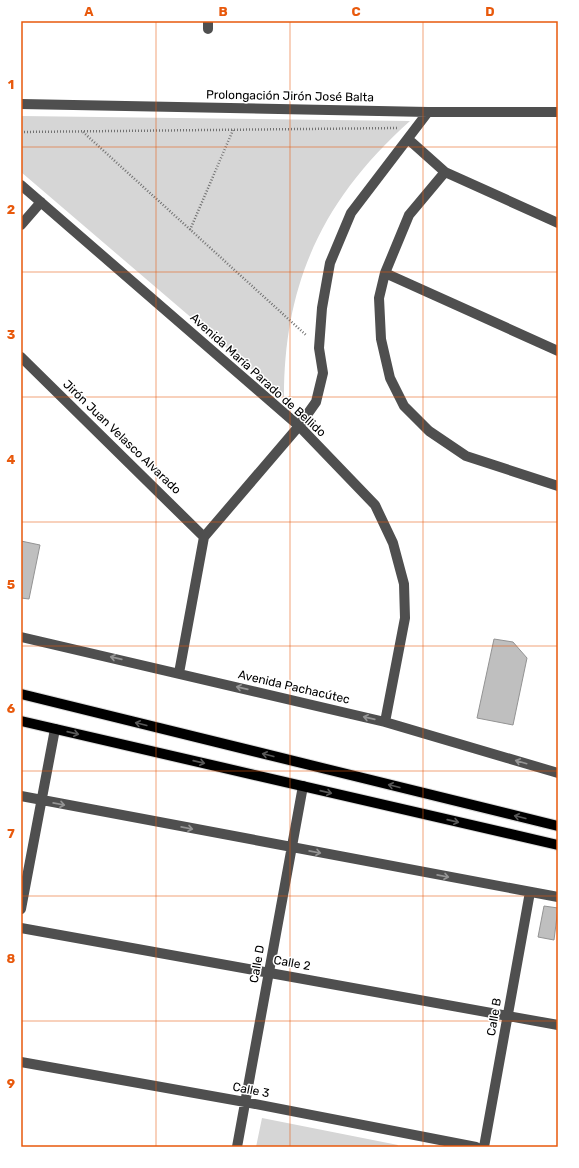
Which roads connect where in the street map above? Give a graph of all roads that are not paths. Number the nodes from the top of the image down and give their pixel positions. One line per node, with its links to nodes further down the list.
1 (21, 104): 2 (street, Prolongación Jirón José Balta)
2 (428, 112): 3 (street, Prolongación Jirón José Balta); 4 (street)
3 (558, 112)
4 (408, 138): 5 (street); 13 (street)
5 (445, 172): 8 (street); 10 (street)
6 (21, 185): 7 (street, Avenida María Parado de Bellido)
7 (41, 202): 9 (street); 13 (street, Avenida María Parado de Bellido)
8 (557, 221)
9 (21, 225)
10 (385, 273): 11 (street); 14 (street)
11 (558, 351)
12 (21, 357): 15 (street, Jirón Juan Velasco Alvarado)
13 (299, 426): 15 (street); 22 (street, Avenida María Parado de Bellido)
14 (558, 486)
15 (204, 537): 17 (street)
16 (21, 636): 17 (street, Avenida Pachacútec, one-way to 16)
17 (179, 673): 22 (street, Avenida Pachacútec, one-way to 17)
18 (21, 688): 20 (main road)
19 (21, 694): 20 (main road)
20 (35, 697): 28 (main road, one-way to 20)
21 (21, 721): 23 (main road)
22 (385, 722): 24 (street, Avenida Pachacútec, one-way to 22)
23 (55, 729): 25 (main road, one-way to 25); 27 (street)
24 (558, 773)
25 (304, 786): 29 (main road, one-way to 29); 30 (street, Calle D)
26 (21, 796): 27 (street)
27 (41, 800): 30 (street, one-way to 30); 33 (street)
28 (558, 826)
29 (558, 845)
30 (292, 847): 31 (street, one-way to 31); 35 (street, Calle D)
31 (530, 892): 32 (street); 36 (street, Calle B)
32 (558, 897)
33 (21, 909)
34 (21, 928): 35 (street, Calle 2)
35 (269, 972): 36 (street, Calle 2); 39 (street, Calle D)
36 (508, 1016): 37 (street, Calle 2); 42 (street, Calle B)
37 (558, 1025)
38 (21, 1062): 39 (street, Calle 3)
39 (245, 1102): 40 (street, Calle D); 41 (street, Calle 3)
40 (237, 1147)
41 (476, 1147)
42 (484, 1147)

